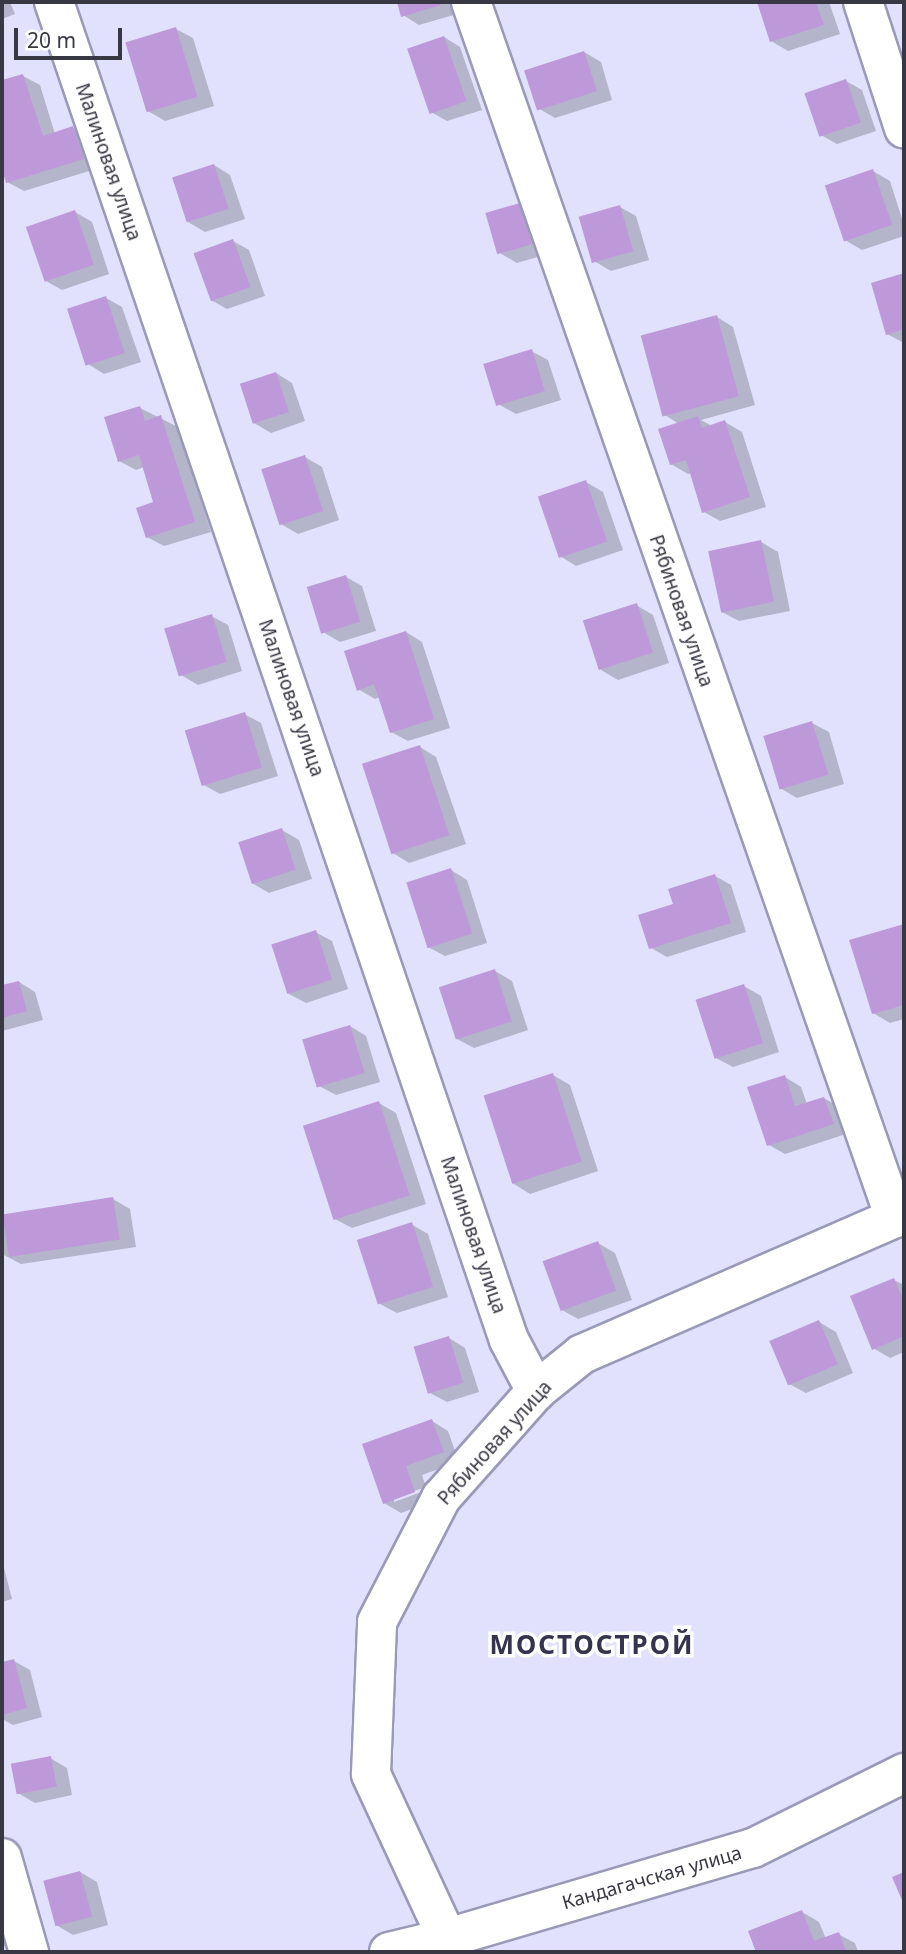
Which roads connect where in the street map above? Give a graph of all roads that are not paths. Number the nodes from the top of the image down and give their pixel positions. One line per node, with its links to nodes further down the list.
1 (54, 2): 6 (street, Малиновая улица)
2 (471, 2): 5 (street, Рябиновая улица)
3 (863, 2): 4 (street)
4 (904, 128)
5 (899, 1216): 6 (street, Рябиновая улица)
6 (536, 1391): 9 (street, Рябиновая улица)
7 (904, 1773): 9 (street, Кандагачская улица)
8 (2, 1858): 10 (street)
9 (447, 1938): 11 (street, Кандагачская улица)
10 (29, 1952)
11 (389, 1952)

